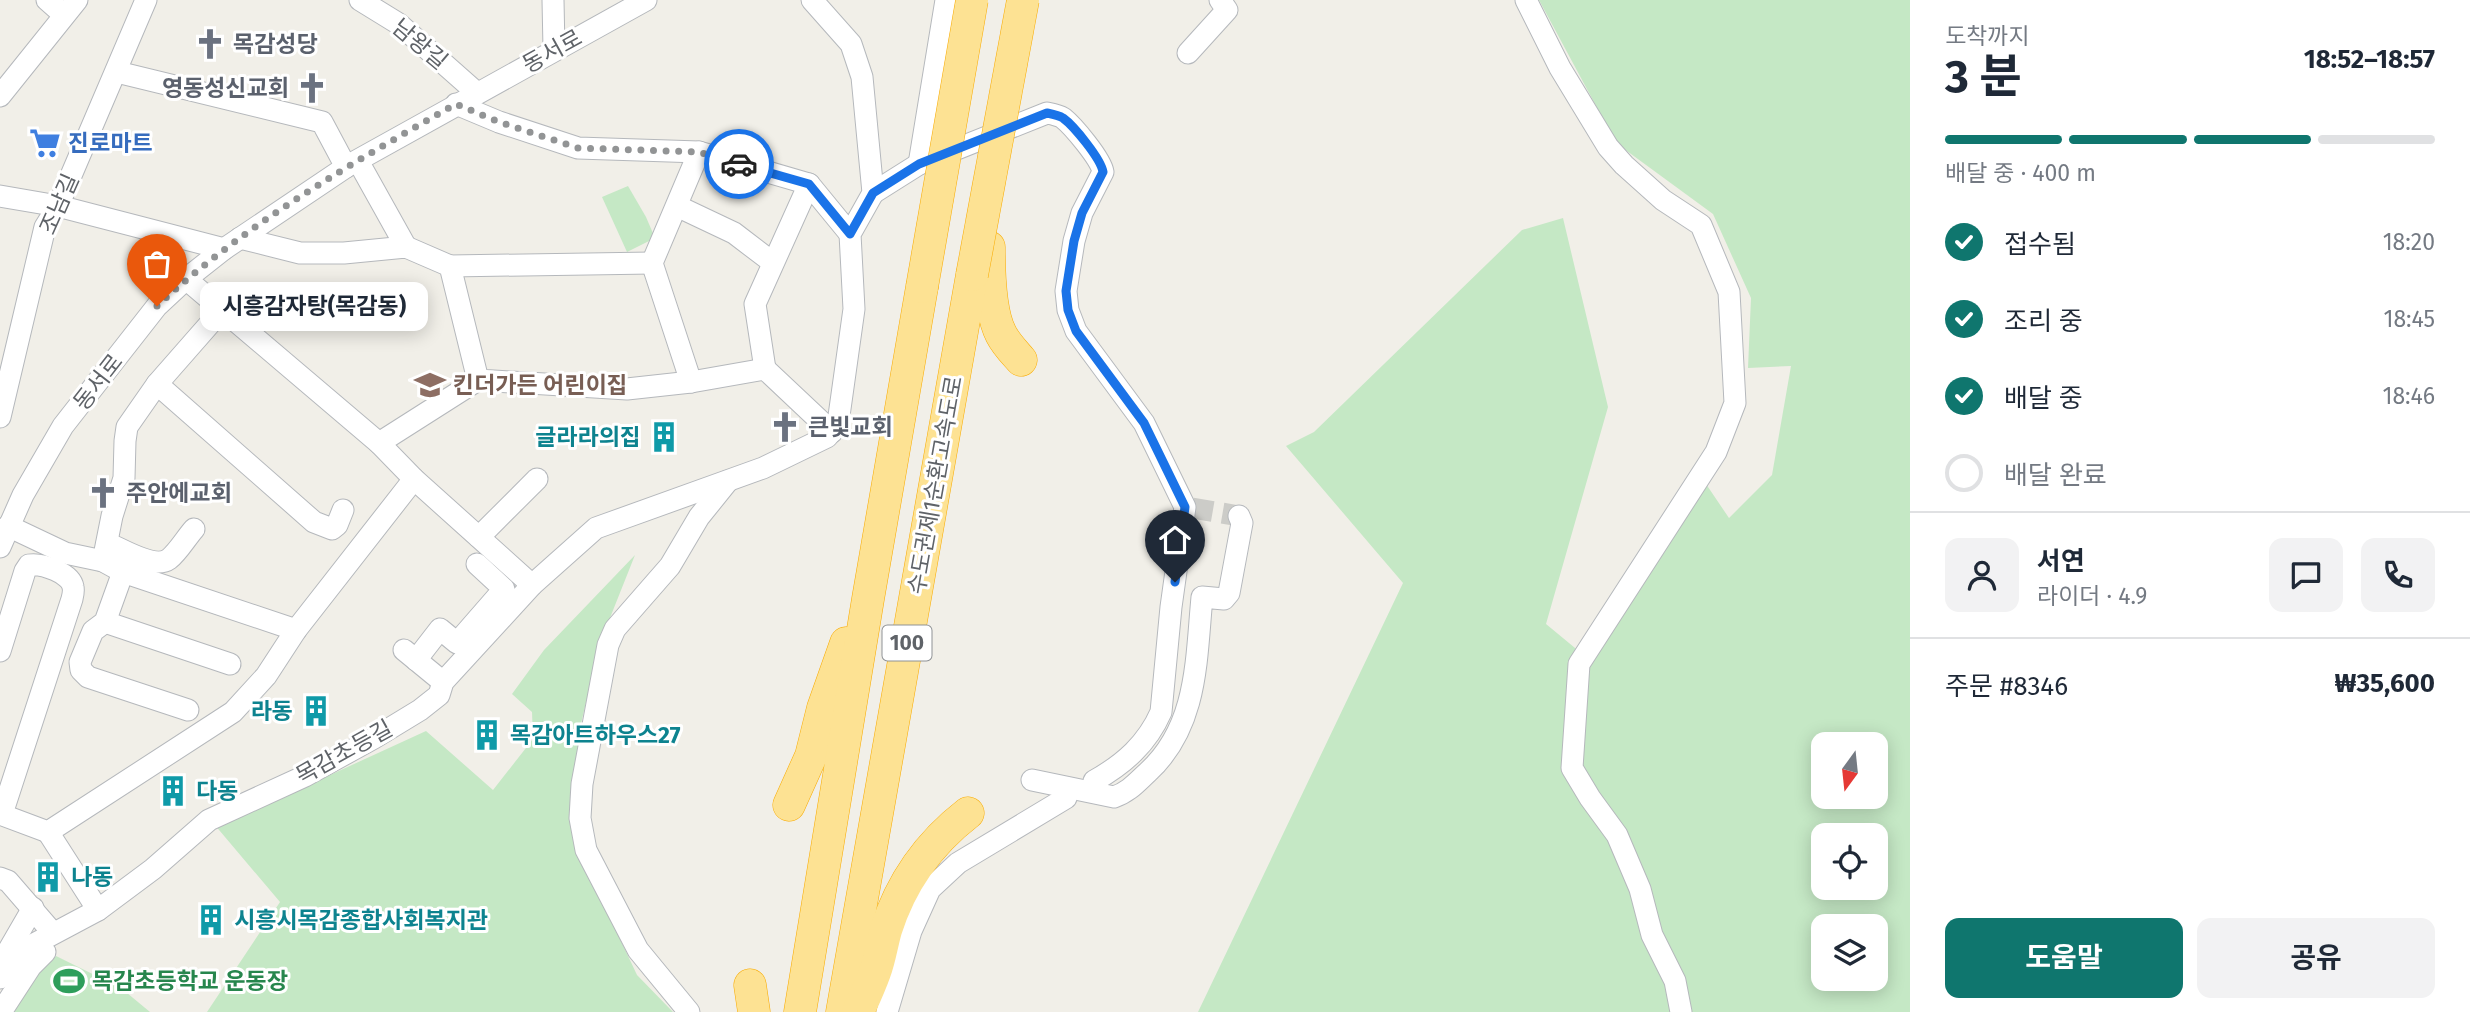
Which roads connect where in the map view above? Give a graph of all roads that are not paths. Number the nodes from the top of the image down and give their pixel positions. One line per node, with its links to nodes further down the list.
1 (47, 0): 12 (street)
2 (146, 0): 15 (street, 조남길)
3 (360, 0): 16 (street, 남왕길)
4 (553, 0): 13 (street)
5 (646, 0): 13 (street, 동서로)
6 (812, 0): 24 (street)
7 (946, 0): 22 (street)
8 (972, 0): 54 (highway, 수도권제1순환고속도로 / 100, bridge)
9 (1023, 0): 20 (highway, 수도권제1순환고속도로 / 100, bridge)
10 (1220, 0): 14 (street)
11 (1526, 0): 84 (street)
12 (70, 7): 17 (street)
13 (555, 49): 16 (street, 동서로)
14 (1188, 53)
15 (117, 72): 21 (street); 26 (street, 조남길)
16 (477, 93): 18 (street, 동서로)
17 (0, 96)
18 (456, 104): 19 (street); 21 (street, 동서로)
19 (699, 152): 23 (street); 27 (street)
20 (995, 159): 36 (highway); 81 (highway, 수도권제1순환고속도로 / 100, bridge)
21 (352, 164): 29 (street, 동서로); 30 (street)
22 (919, 164): 24 (street); 65 (street)
23 (809, 184): 28 (street); 31 (street)
24 (873, 193): 28 (street)
25 (0, 196): 26 (street)
26 (58, 206): 29 (street); 41 (street, 조남길)
27 (677, 206): 31 (street); 32 (street)
28 (850, 234): 42 (street)
29 (232, 244): 30 (street); 34 (street, 동서로)
30 (406, 247): 33 (street)
31 (772, 262): 37 (street)
32 (652, 263): 33 (street); 39 (street)
33 (450, 266): 38 (street)
34 (186, 279): 35 (street); 49 (street, 동서로)
35 (221, 311): 40 (street); 43 (street)
36 (1021, 360)
37 (765, 369): 39 (street); 42 (street)
38 (478, 380): 39 (street); 43 (street)
39 (691, 382)
40 (157, 384): 47 (street); 53 (street)
41 (0, 417)
42 (832, 432): 46 (street, 목감초등길)
43 (379, 443): 44 (street)
44 (414, 479): 51 (street); 59 (street)
45 (537, 479): 51 (street)
46 (729, 480): 57 (street, 목감초등길); 79 (street)
47 (343, 510)
48 (1239, 516): 64 (street)
49 (9, 526): 52 (street, 동서로); 53 (street)
50 (194, 529): 53 (street)
51 (479, 537): 57 (street)
52 (0, 547)
53 (105, 552): 56 (street)
54 (875, 559): 68 (highway); 80 (highway, 수도권제1순환고속도로 / 100)
55 (477, 564): 62 (street)
56 (123, 572): 58 (street); 59 (street)
57 (532, 585): 62 (street, 목감초등길)
58 (105, 622): 61 (street); 63 (street)
59 (296, 629): 70 (street)
60 (0, 651): 67 (street)
61 (230, 664)
62 (443, 682): 73 (street, 목감초등길)
63 (188, 710)
64 (1031, 780)
65 (1094, 781)
66 (1066, 798): 83 (street)
67 (2, 804): 70 (street)
68 (789, 805)
69 (968, 813): 82 (highway)
70 (48, 832): 73 (street)
71 (0, 878): 72 (street)
72 (33, 908): 75 (street); 76 (street)
73 (98, 910): 74 (street, 목감초등길)
74 (76, 922): 75 (street, 목감초등길); 78 (street)
75 (53, 933): 77 (street, 목감초등길)
76 (0, 965)
77 (0, 978)
78 (1, 1012)
79 (689, 1012)
80 (800, 1012)
81 (842, 1012)
82 (858, 1012)
83 (887, 1012)
84 (1681, 1012)

